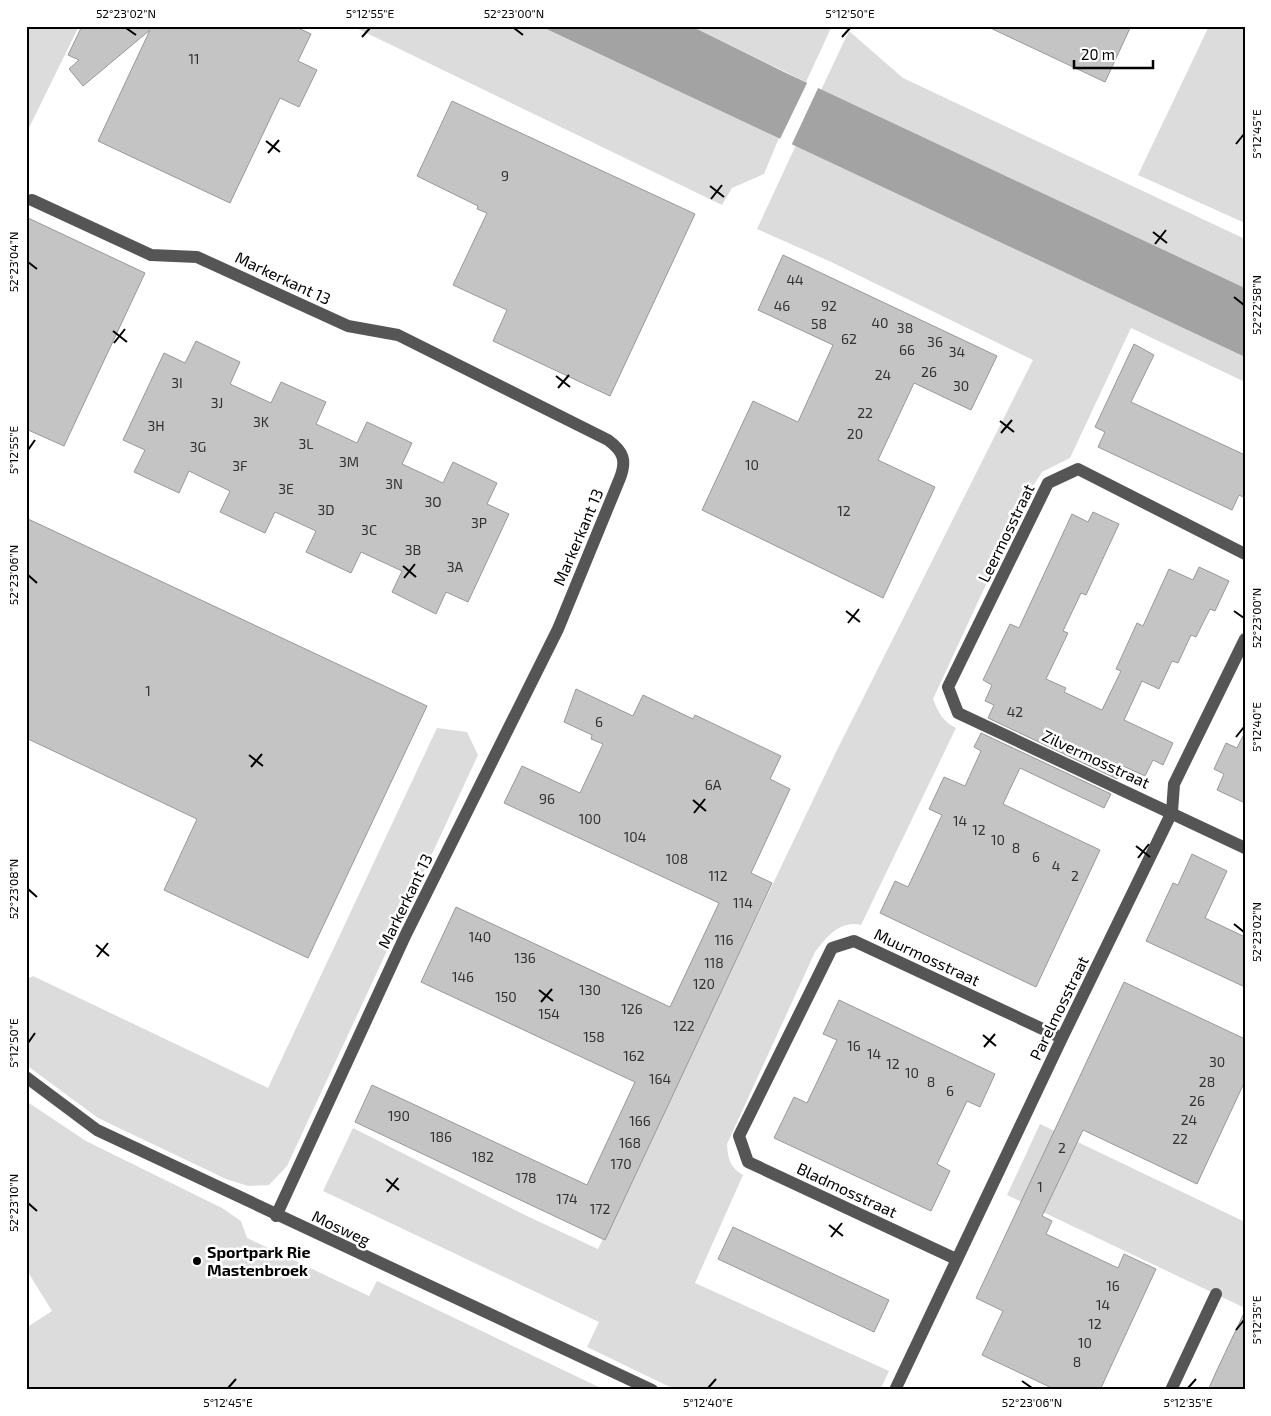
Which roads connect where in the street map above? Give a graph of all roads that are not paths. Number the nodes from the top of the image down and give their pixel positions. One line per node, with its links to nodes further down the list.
1 (32, 200): 10 (street, Markerkant 13)
2 (1245, 554): 4 (street, Leermosstraat)
3 (1245, 638): 5 (street, Parelmosstraat)
4 (948, 687): 5 (street, Zilvermosstraat)
5 (1172, 812): 6 (street, Zilvermosstraat); 7 (street, Parelmosstraat)
6 (1245, 848)
7 (1062, 1038): 9 (street, Muurmosstraat); 11 (street, Parelmosstraat)
8 (26, 1077): 10 (street, Mosweg)
9 (739, 1136): 11 (street, Bladmosstraat)
10 (276, 1216): 13 (street, Mosweg)
11 (956, 1259): 14 (street, Parelmosstraat)
12 (1216, 1294): 15 (street)
13 (652, 1390)
14 (895, 1390)
15 (1171, 1390)

